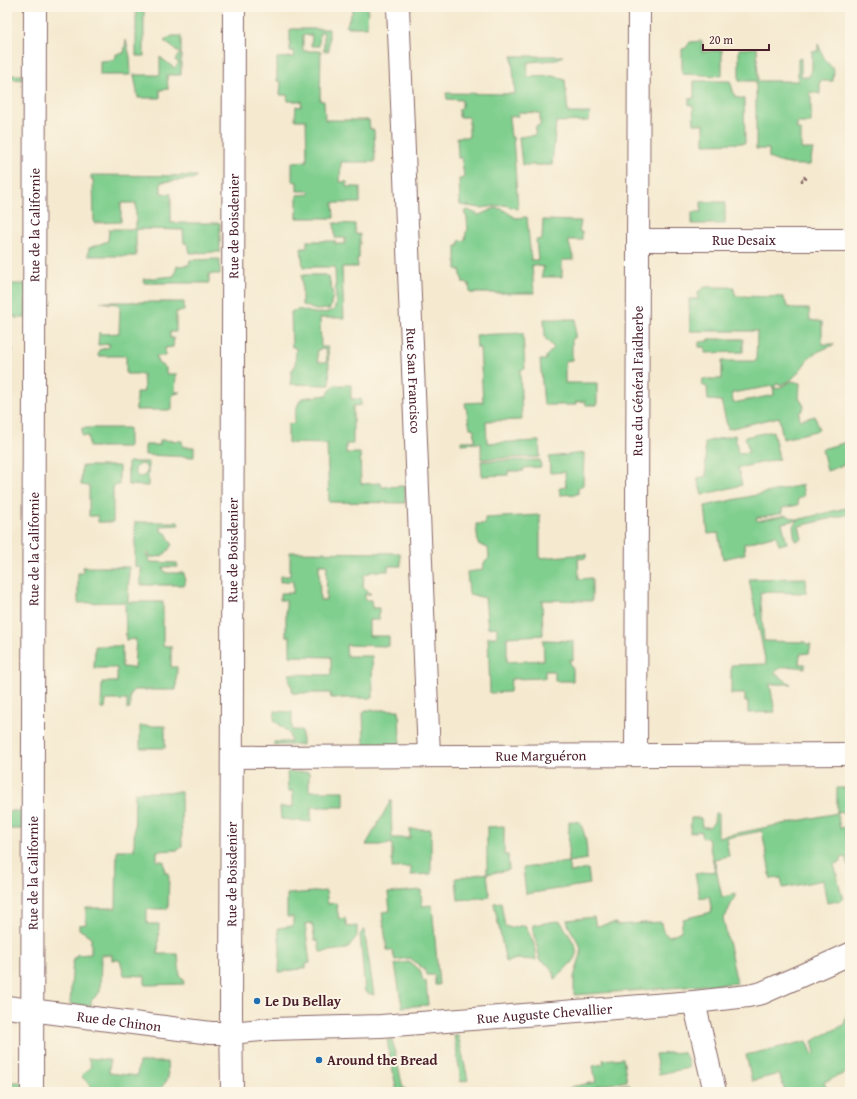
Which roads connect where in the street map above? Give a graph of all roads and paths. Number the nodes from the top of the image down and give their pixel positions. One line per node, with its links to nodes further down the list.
1 (35, 7): 16 (street, Rue de la Californie)
2 (234, 7): 12 (street, Rue de Boisdenier)
3 (398, 7): 10 (street, Rue San Francisco)
4 (639, 7): 7 (street, Rue du Général Faidherbe)
5 (803, 178): 6 (path)
6 (802, 182)
7 (638, 240): 8 (street, Rue Desaix); 11 (street, Rue du Général Faidherbe)
8 (850, 240)
9 (850, 754): 11 (street, Rue Marguéron)
10 (429, 755): 11 (street, Rue Marguéron); 12 (street, Rue Marguéron)
11 (636, 755)
12 (232, 756): 17 (street, Rue de Boisdenier)
13 (850, 954): 14 (street, Rue Auguste Chevallier)
14 (694, 1002): 17 (street, Rue Auguste Chevallier); 20 (street)
15 (7, 1007): 16 (street, Rue de Chinon)
16 (33, 1010): 17 (street, Rue de Chinon); 18 (street, Rue de la Californie)
17 (231, 1033): 19 (street, Rue de Boisdenier)
18 (32, 1092)
19 (232, 1092)
20 (715, 1092)

